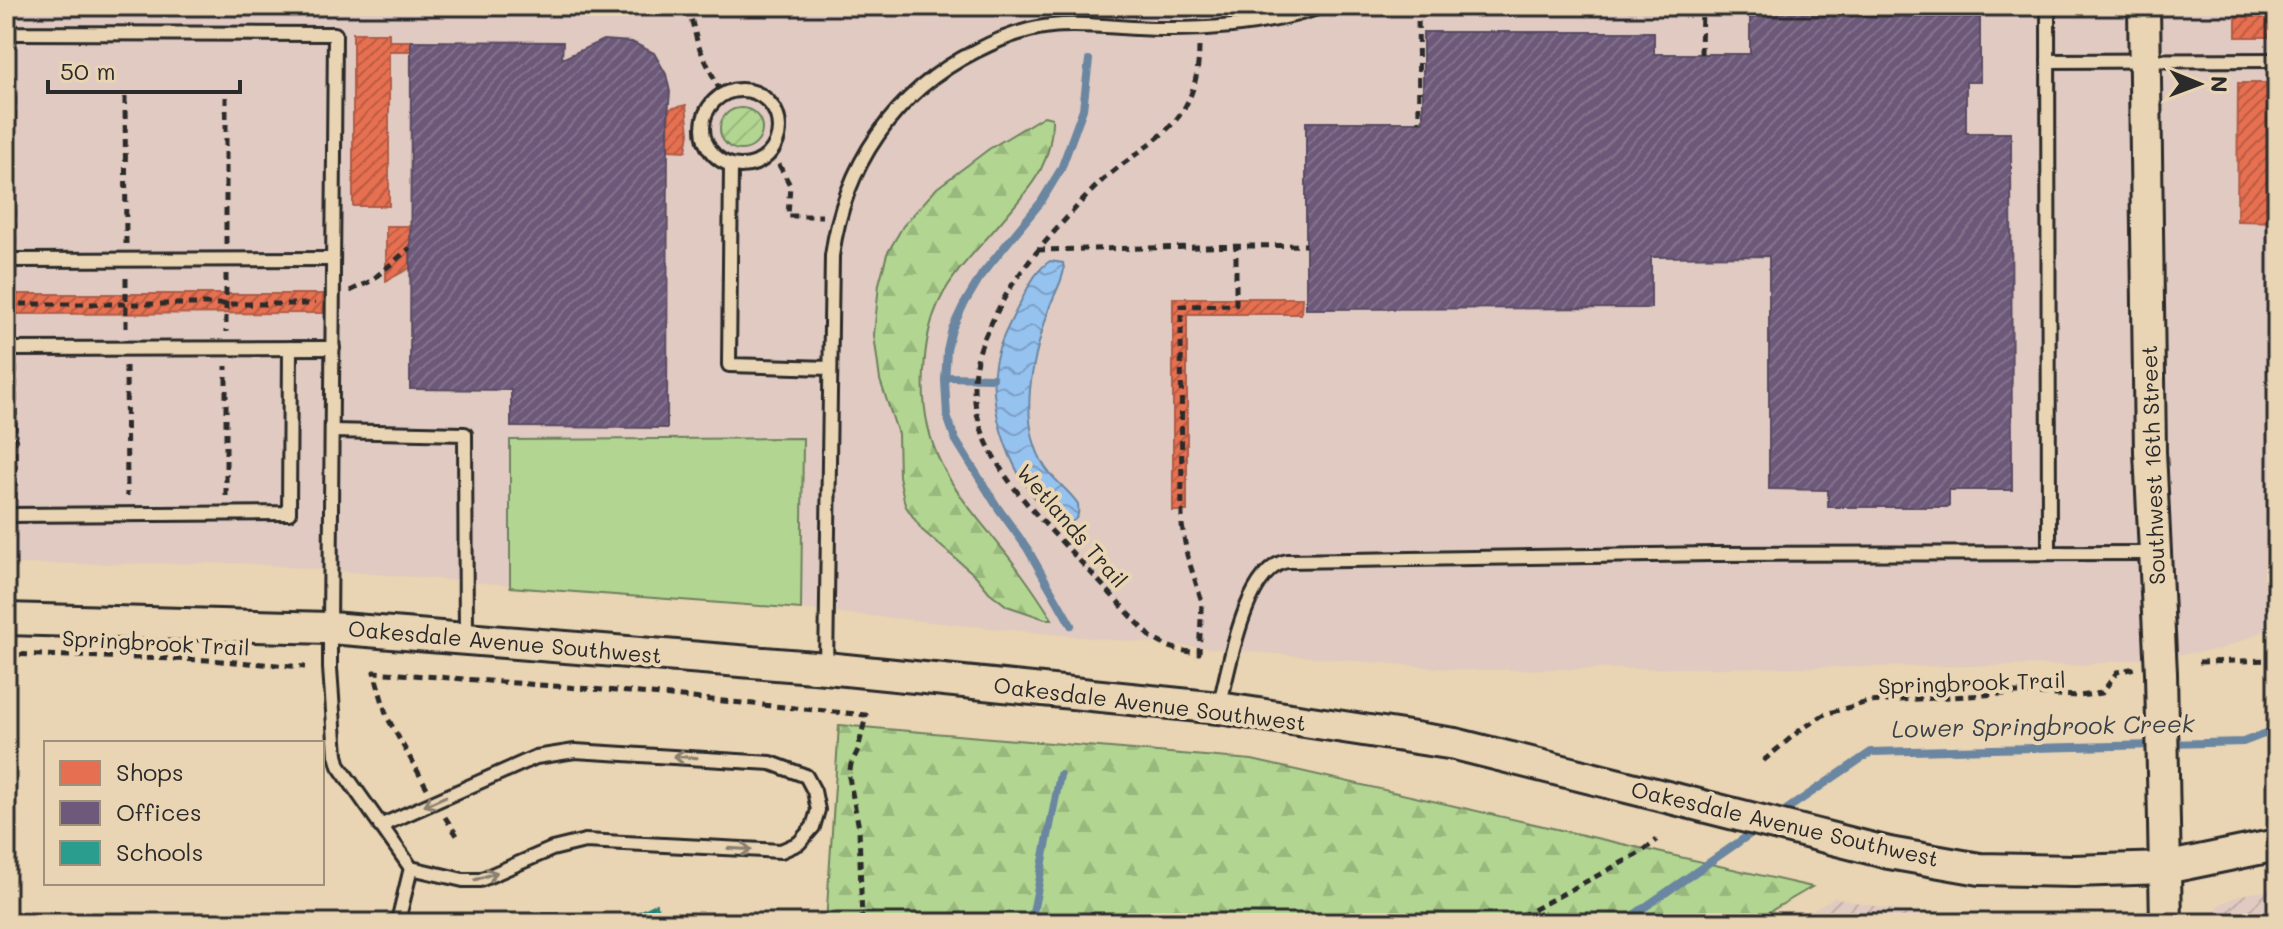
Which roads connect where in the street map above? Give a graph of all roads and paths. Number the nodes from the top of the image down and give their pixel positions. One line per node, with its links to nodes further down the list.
1 (688, 6): 14 (path)
2 (1323, 6): 9 (lane)
3 (2048, 6): 12 (lane)
4 (2144, 6): 13 (street, Southwest 16th Street)
5 (1418, 7): 6 (path); 18 (path)
6 (1702, 8): 7 (path); 10 (path)
7 (1750, 9)
8 (6, 27): 26 (lane)
9 (1199, 28): 25 (path, Wetlands Trail); 40 (lane)
10 (1701, 54)
11 (2277, 60): 13 (lane)
12 (2048, 61): 13 (lane); 45 (lane)
13 (2145, 61): 46 (street, Southwest 16th Street)
14 (722, 95): 19 (lane); 20 (lane)
15 (14, 97): 27 (path)
16 (125, 97): 28 (path)
17 (226, 97): 29 (path)
18 (1419, 122)
19 (772, 152): 20 (lane); 21 (path)
20 (731, 166): 40 (lane)
21 (825, 216)
22 (1306, 245): 23 (path)
23 (1236, 246): 25 (path); 25 (path, Wetlands Trail)
24 (410, 248): 30 (path)
25 (1037, 250)
26 (333, 259): 29 (lane); 30 (lane)
27 (10, 260): 28 (lane); 32 (path)
28 (126, 260): 29 (lane); 33 (path)
29 (226, 260): 34 (path)
30 (333, 300): 34 (path); 37 (lane)
31 (6, 304): 32 (path)
32 (14, 304): 33 (path); 38 (path)
33 (126, 304): 34 (path); 39 (path)
34 (226, 304): 35 (path)
35 (226, 348): 36 (lane); 39 (lane); 42 (path)
36 (290, 348): 37 (lane); 42 (lane)
37 (333, 348): 41 (lane)
38 (10, 349): 39 (lane); 44 (path)
39 (126, 349): 43 (path)
40 (830, 368): 54 (lane)
41 (332, 431): 48 (lane); 49 (lane)
42 (226, 513): 43 (lane)
43 (127, 514): 44 (lane)
44 (10, 515)
45 (2049, 553): 46 (lane); 56 (lane)
46 (2155, 553): 55 (street, Southwest 16th Street)
47 (6, 619): 48 (street, Oakesdale Avenue Southwest)
48 (330, 628): 49 (street, Oakesdale Avenue Southwest); 59 (lane)
49 (466, 639): 54 (street, Oakesdale Avenue Southwest)
50 (6, 654): 53 (path, Springbrook Trail)
51 (2277, 660): 52 (path)
52 (2199, 662)
53 (305, 667)
54 (826, 668): 56 (street, Oakesdale Avenue Southwest)
55 (2151, 670): 57 (path, Springbrook Trail); 64 (street, Southwest 16th Street)
56 (1219, 708): 64 (street, Oakesdale Avenue Southwest, bridge)
57 (1763, 761)
58 (435, 801): 59 (lane, one-way to 59); 60 (path); 63 (lane, one-way to 58); 66 (path)
59 (380, 826): 63 (lane)
60 (458, 837)
61 (1657, 840): 67 (path)
62 (2277, 845): 64 (street, Oakesdale Avenue Southwest)
63 (411, 868): 65 (lane)
64 (2165, 868): 68 (street, Southwest 16th Street)
65 (395, 923)
66 (862, 923)
67 (1508, 923)
68 (2166, 923)

